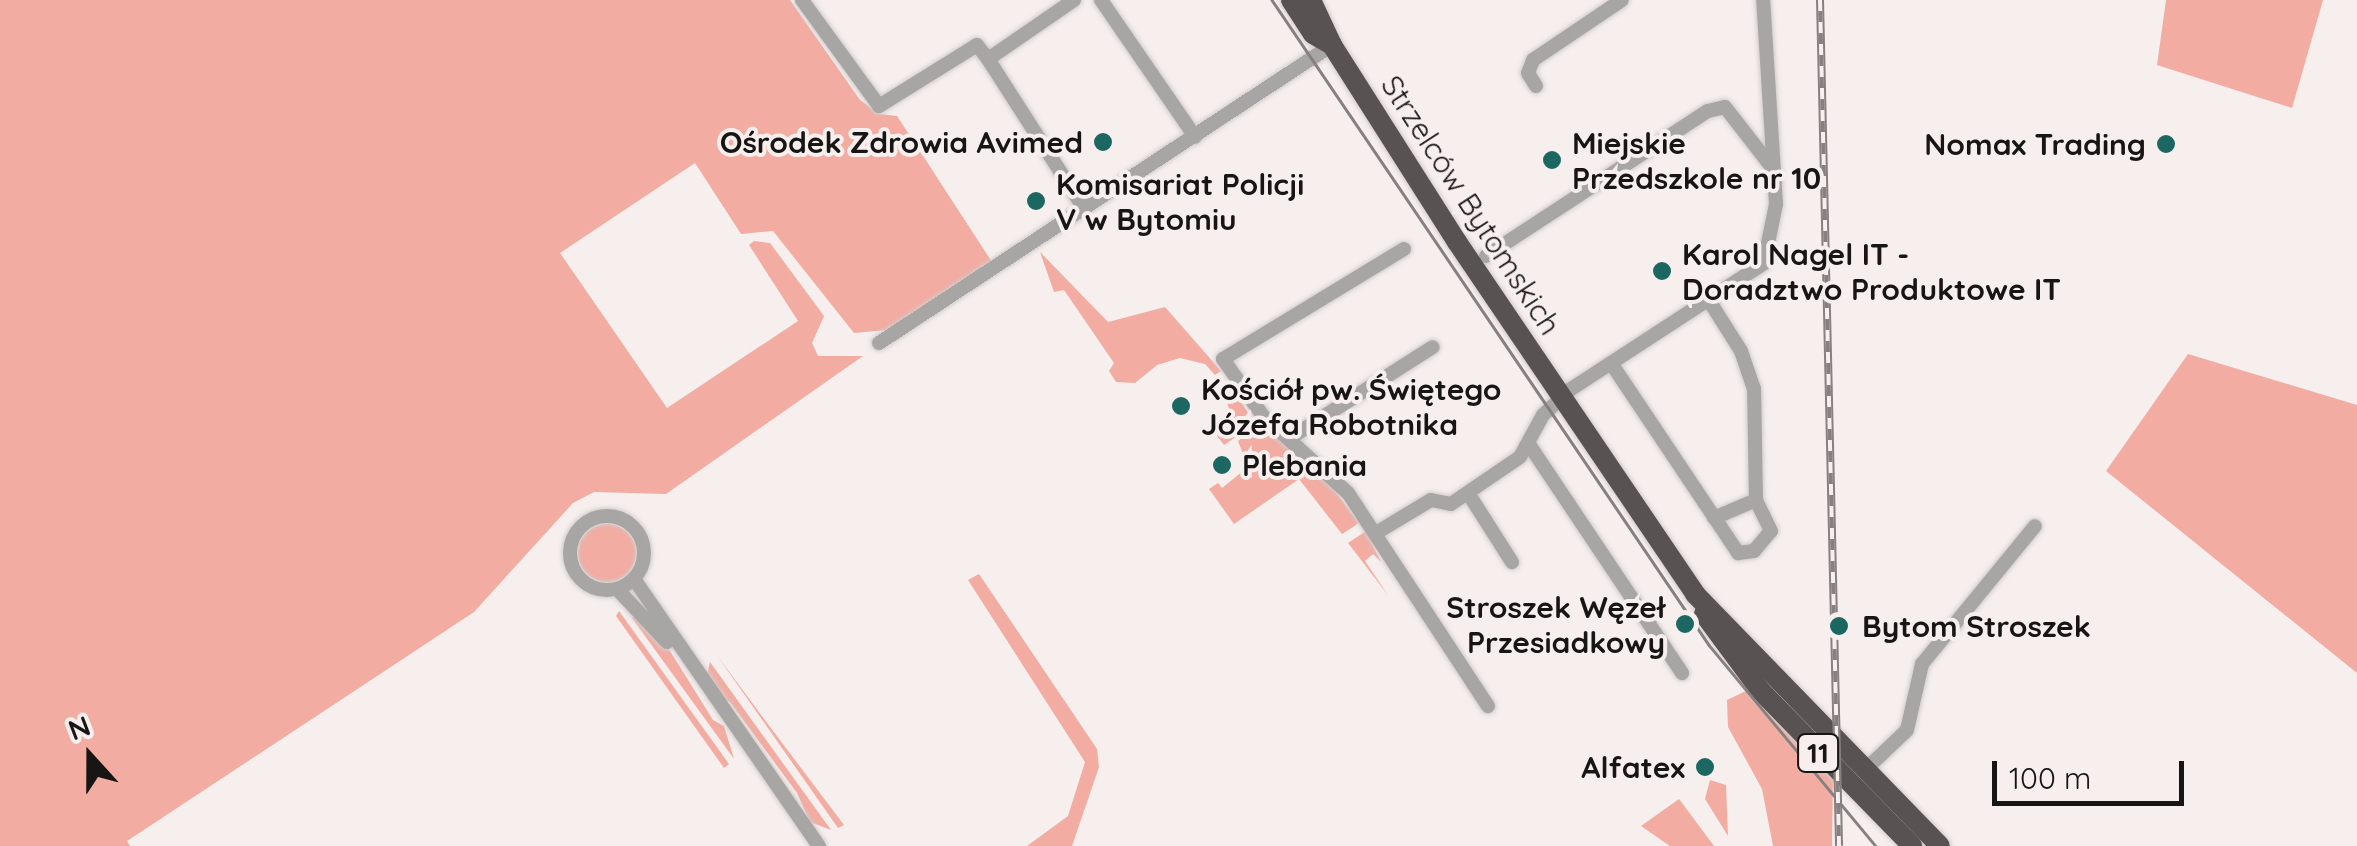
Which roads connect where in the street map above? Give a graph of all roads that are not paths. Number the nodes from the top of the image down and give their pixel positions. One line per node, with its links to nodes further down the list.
1 (802, 0): 9 (street)
2 (1074, 0): 9 (street)
3 (1101, 0): 11 (street)
4 (1291, 0): 8 (highway, Strzelców Bytomskich / 11)
5 (1311, 0): 8 (highway, Strzelców Bytomskich / 11)
6 (1622, 0): 10 (street)
7 (1762, 0): 12 (street)
8 (1332, 44): 11 (street); 20 (highway, Strzelców Bytomskich / 11)
9 (988, 58): 13 (street)
10 (1536, 86)
11 (1195, 137): 13 (street)
12 (1774, 170): 15 (street, Strzelców Bytomskich); 16 (street)
13 (1085, 210): 17 (street)
14 (1404, 249): 21 (street)
15 (1486, 256)
16 (1710, 302): 19 (street); 24 (street)
17 (880, 344)
18 (1434, 347): 21 (street)
19 (1611, 363): 20 (street); 25 (street)
20 (1561, 398): 22 (street); 31 (highway, Strzelców Bytomskich / 11)
21 (1290, 438): 27 (street)
22 (1528, 443): 23 (street); 33 (street)
23 (1468, 493): 27 (street); 28 (street)
24 (1756, 500): 25 (street); 25 (street)
25 (1714, 518)
26 (2035, 526): 35 (street)
27 (1376, 533): 34 (street)
28 (1512, 562)
29 (634, 579): 30 (street); 30 (street); 32 (street)
30 (617, 589): 32 (street)
31 (1696, 594): 35 (highway, Strzelców Bytomskich / 11); 37 (highway, 11)
32 (688, 664): 36 (street)
33 (1682, 673)
34 (1488, 706)
35 (1864, 771): 38 (highway, Strzelców Bytomskich / 11)
36 (819, 846)
37 (1912, 846)
38 (1940, 846)

